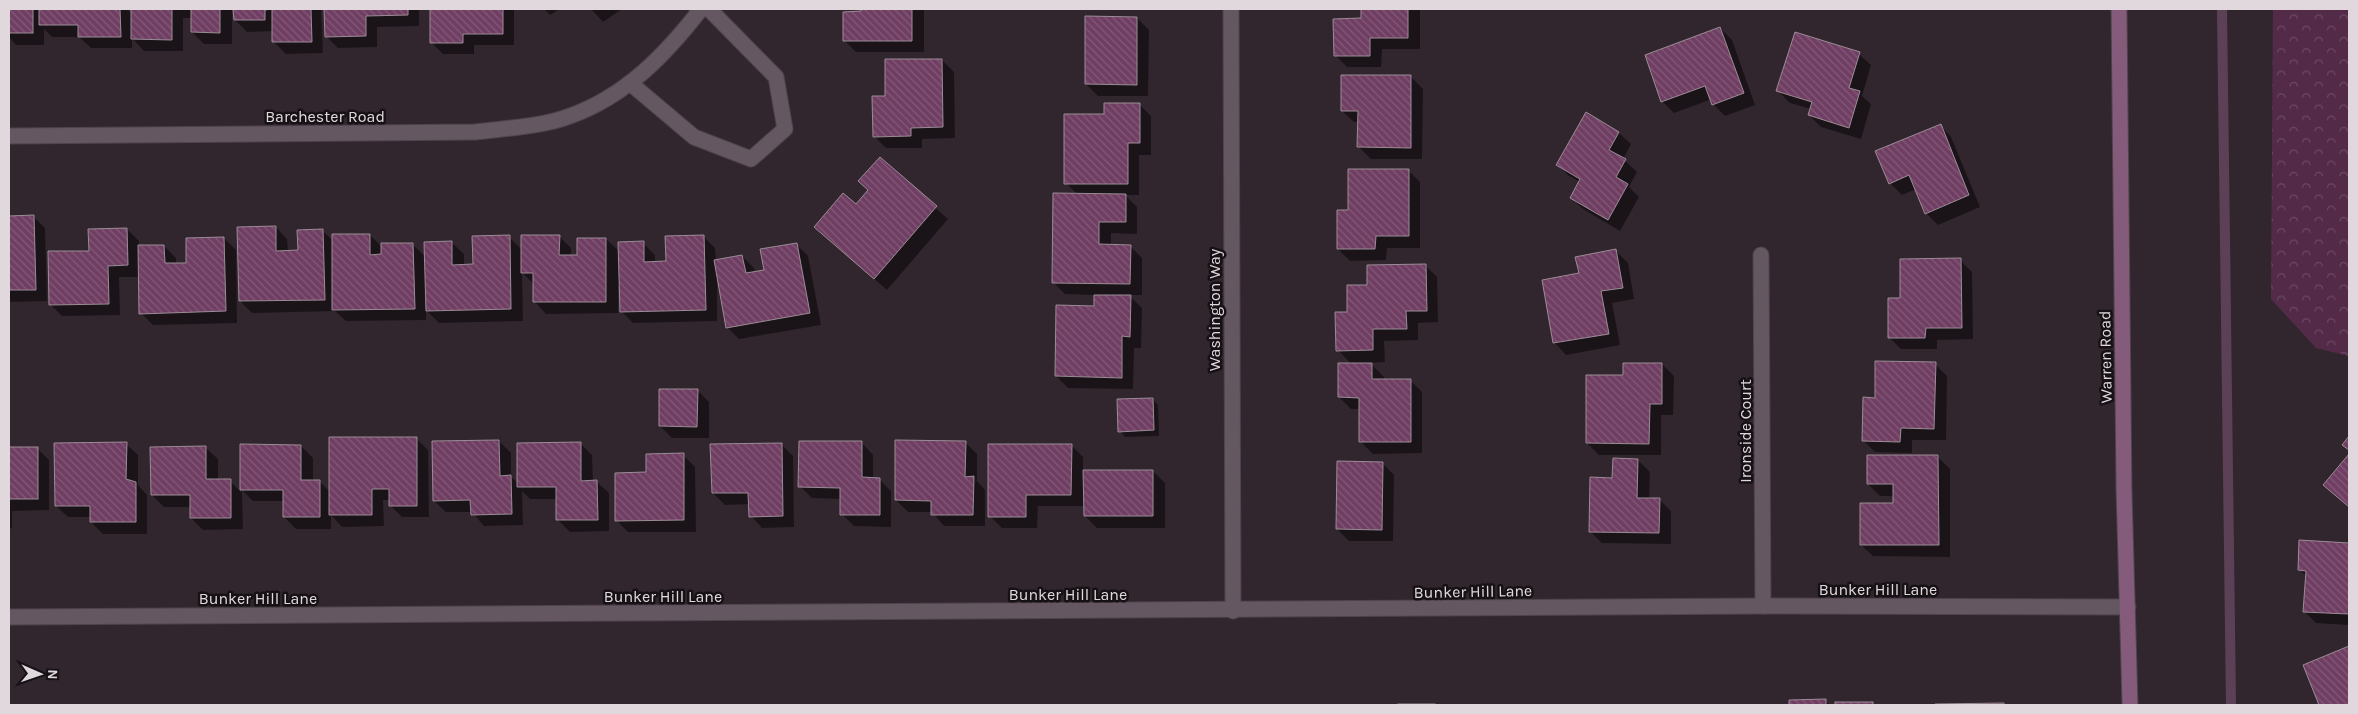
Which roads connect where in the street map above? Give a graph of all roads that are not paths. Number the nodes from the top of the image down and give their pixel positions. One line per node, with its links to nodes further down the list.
1 (701, 9): 5 (street, Barchester Road)
2 (709, 9): 5 (street)
3 (1231, 9): 10 (street, Washington Way)
4 (2119, 9): 9 (main road, Warren Road)
5 (630, 83): 6 (street, Barchester Road)
6 (9, 136)
7 (1761, 255): 8 (street, Ironside Court)
8 (1763, 606): 9 (street, Bunker Hill Lane); 10 (street, Bunker Hill Lane)
9 (2128, 607): 12 (main road, Warren Road)
10 (1233, 611): 11 (street, Bunker Hill Lane)
11 (9, 617)
12 (2130, 705)

